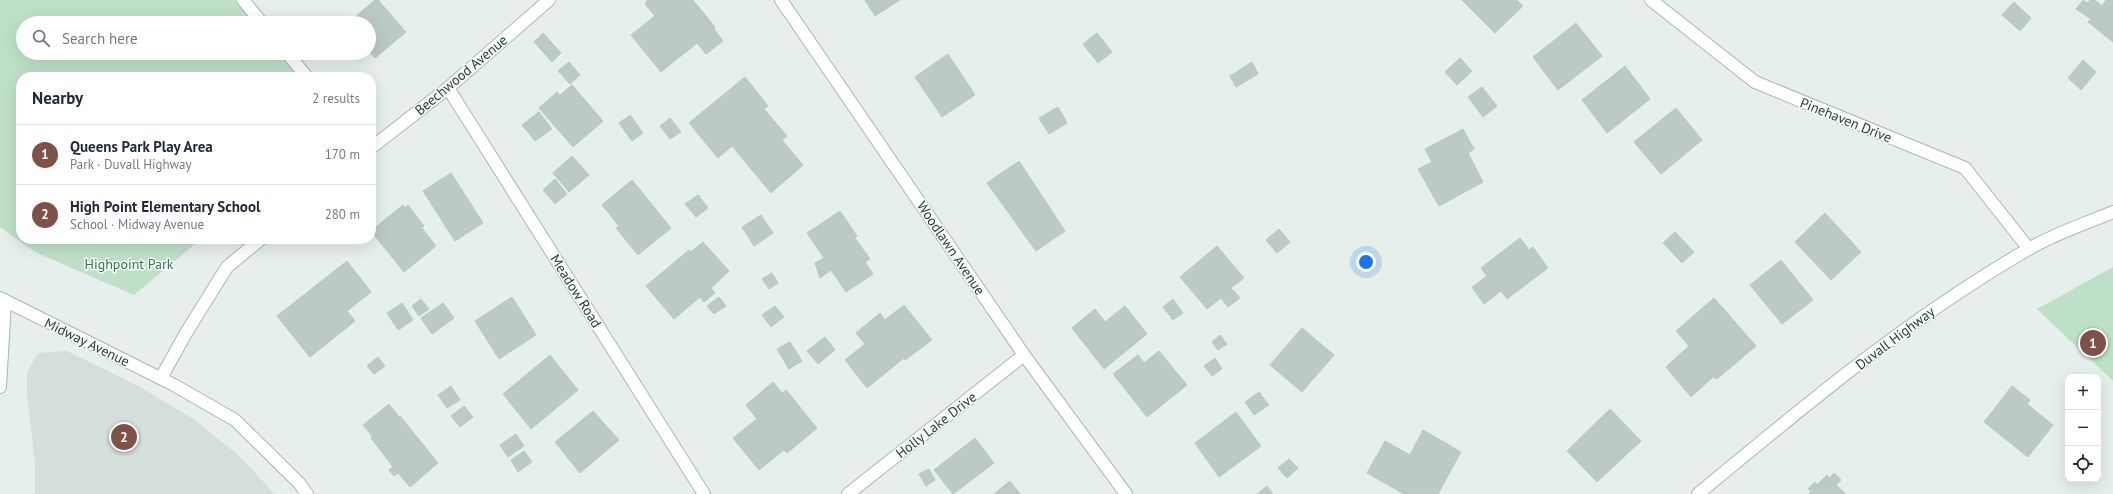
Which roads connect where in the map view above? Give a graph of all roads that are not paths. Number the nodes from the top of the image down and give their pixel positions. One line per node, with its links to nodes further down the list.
1 (243, 0): 5 (street)
2 (549, 0): 8 (street, Beechwood Avenue)
3 (781, 0): 14 (street, Woodlawn Avenue)
4 (1651, 0): 12 (street, Pinehaven Drive)
5 (256, 16)
6 (293, 60): 7 (street)
7 (303, 72)
8 (448, 88): 9 (street, Beechwood Avenue); 18 (street, Meadow Road)
9 (376, 144)
10 (2113, 212): 12 (street, Duvall Highway)
11 (255, 244): 15 (street)
12 (2029, 249): 21 (street, Duvall Highway)
13 (2, 299): 15 (street, Midway Avenue); 16 (street)
14 (1024, 355): 19 (street, Holly Lake Drive); 20 (street, Woodlawn Avenue)
15 (161, 378): 17 (street, Midway Avenue)
16 (0, 387)
17 (307, 494)
18 (704, 494)
19 (848, 494)
20 (1126, 494)
21 (1698, 494)

